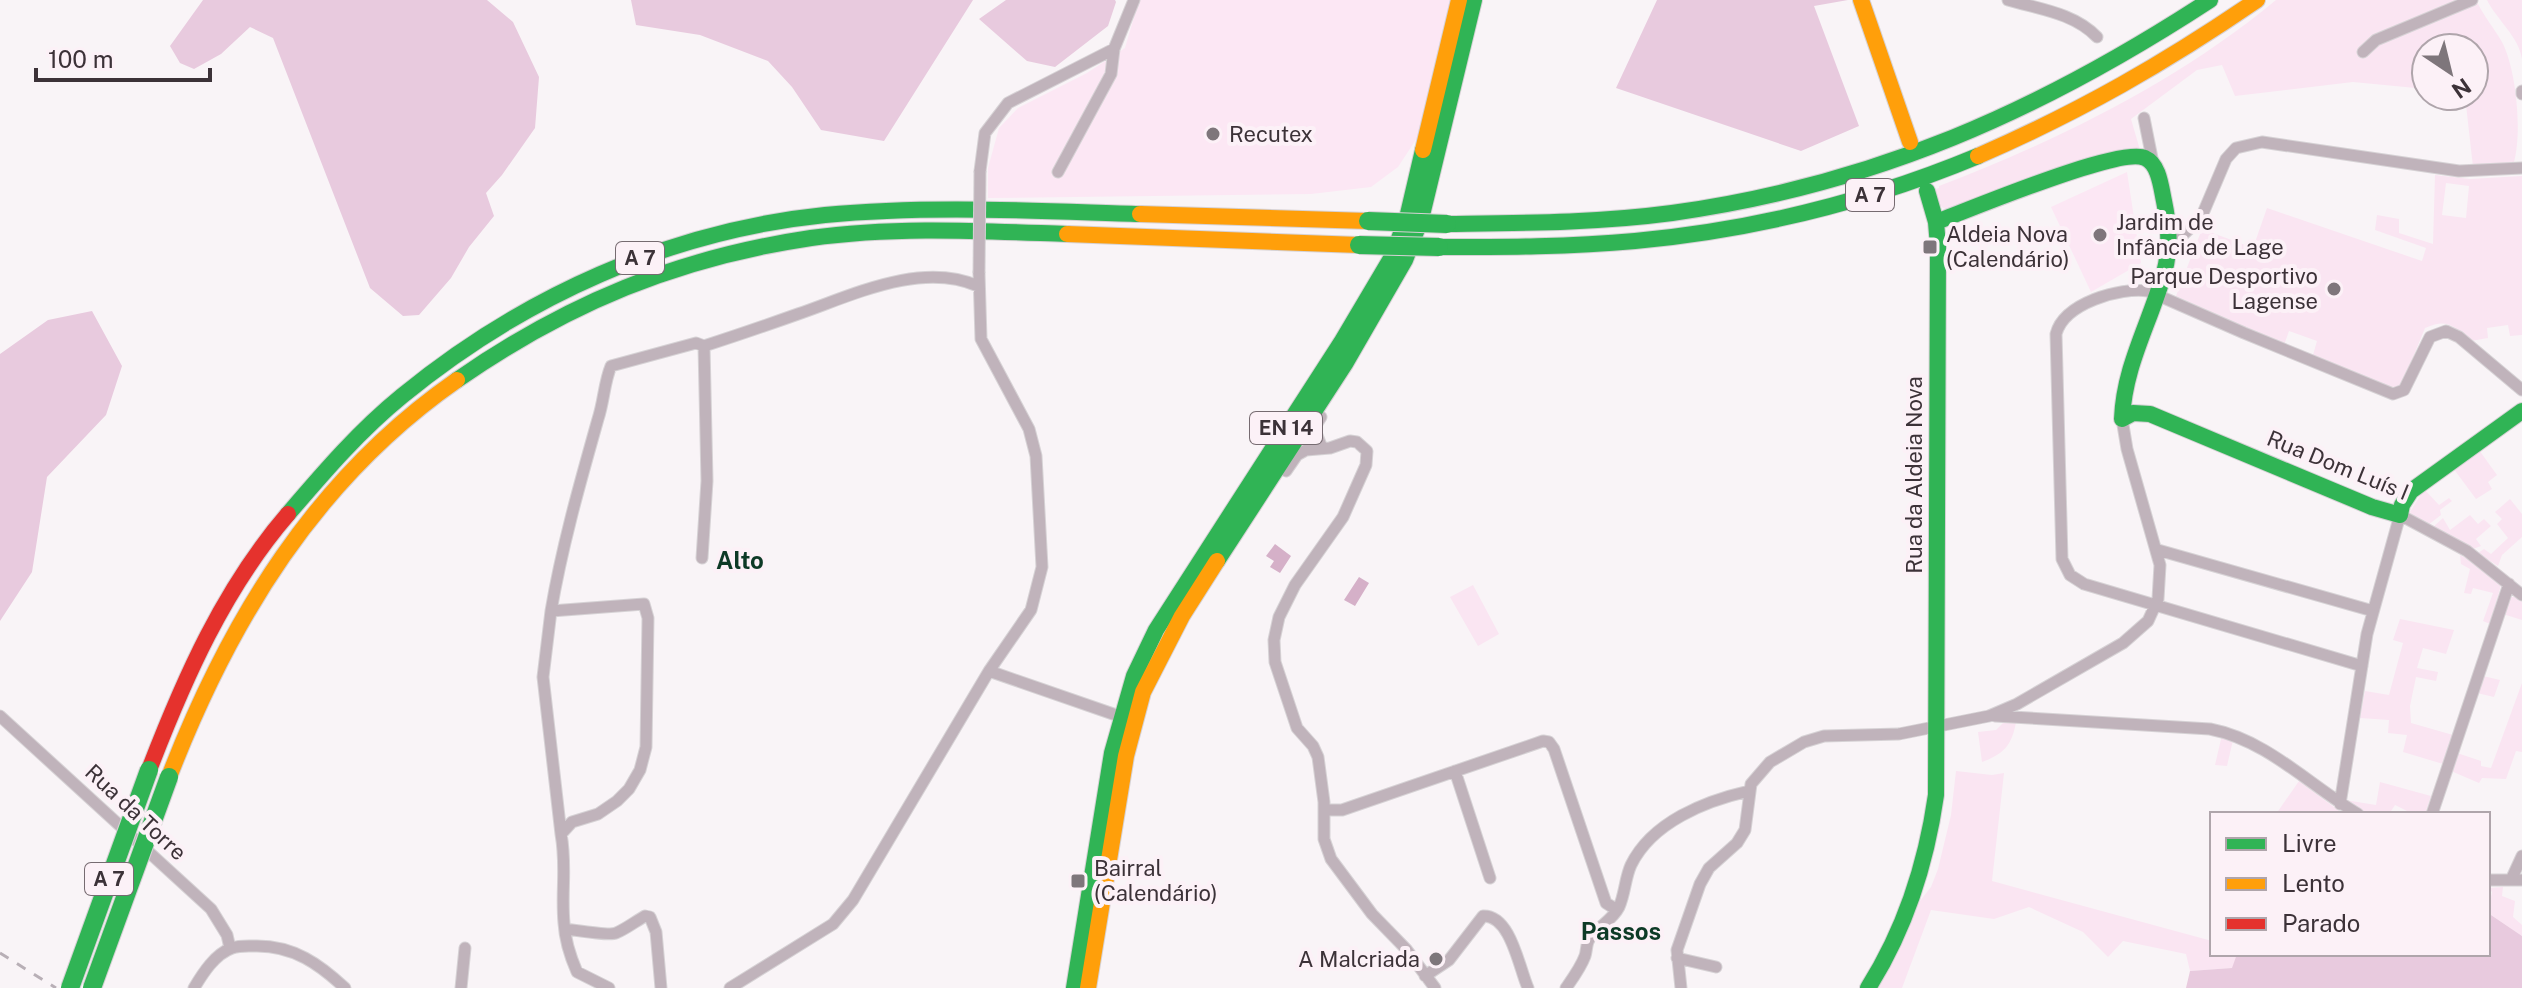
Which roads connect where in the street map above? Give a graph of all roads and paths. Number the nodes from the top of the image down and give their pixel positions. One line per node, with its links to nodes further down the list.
1 (1134, 0): 10 (street)
2 (1459, 0): 69 (main road, EN 14)
3 (1474, 0): 23 (main road, EN 14)
4 (1861, 0): 13 (main road)
5 (2008, 0): 9 (street)
6 (2210, 0): 61 (main road, A 7, bridge)
7 (2257, 0): 62 (main road, A 7, bridge)
8 (2472, 0): 11 (street)
9 (2097, 37)
10 (1114, 49): 16 (street); 20 (street, bridge)
11 (2363, 52)
12 (2144, 118): 14 (street)
13 (1910, 142)
14 (2153, 163): 18 (main road); 19 (main road)
15 (2522, 168): 19 (street)
16 (1058, 172)
17 (1927, 191): 18 (main road, Rua da Aldeia Nova)
18 (1936, 222): 42 (main road, Rua da Aldeia Nova)
19 (2169, 248): 21 (main road)
20 (978, 286): 22 (street); 38 (street)
21 (2157, 294): 24 (street); 26 (main road); 34 (street)
22 (704, 346): 31 (street); 35 (street)
23 (1345, 364): 27 (street); 28 (main road, EN 14)
24 (2522, 390)
25 (2522, 411): 29 (main road)
26 (2122, 419): 29 (main road, Rua Dom Luís I); 30 (street)
27 (1322, 448): 28 (street); 46 (street)
28 (1268, 483): 70 (main road, EN 14)
29 (2400, 515): 32 (street, Rua Dom Luís I); 36 (street)
30 (2158, 550): 34 (street); 36 (street)
31 (702, 558)
32 (2509, 584): 33 (street, Rua Dom Luís I); 48 (street)
33 (2522, 595)
34 (2157, 605): 37 (street); 41 (street)
35 (551, 611): 49 (street); 49 (street)
36 (2373, 611): 37 (street)
37 (2362, 666): 45 (street)
38 (989, 671): 39 (street); 68 (street)
39 (1116, 715)
40 (0, 716): 56 (street, Rua da Torre)
41 (1989, 716): 42 (street); 45 (street)
42 (1938, 728): 44 (street); 75 (main road, Rua da Aldeia Nova)
43 (1455, 771): 46 (street); 51 (street); 54 (street)
44 (1749, 791): 54 (street); 58 (street)
45 (2340, 804): 47 (street)
46 (1324, 810): 60 (street)
47 (2354, 812)
48 (2433, 812)
49 (561, 834): 55 (street)
50 (2522, 856): 53 (street)
51 (1490, 878)
52 (2490, 880): 53 (street)
53 (2517, 880)
54 (1617, 910): 73 (street)
55 (565, 929): 66 (street); 67 (street)
56 (230, 948): 63 (street); 64 (street)
57 (465, 948): 65 (street)
58 (1677, 958): 59 (street); 74 (street)
59 (1716, 967)
60 (1425, 976): 71 (street); 72 (street)
61 (70, 988)
62 (92, 988)
63 (194, 988)
64 (345, 988)
65 (461, 988)
66 (609, 988)
67 (661, 988)
68 (730, 988)
69 (1074, 988)
70 (1088, 988)
71 (1435, 988)
72 (1528, 988)
73 (1566, 988)
74 (1681, 988)
75 (1868, 988)

